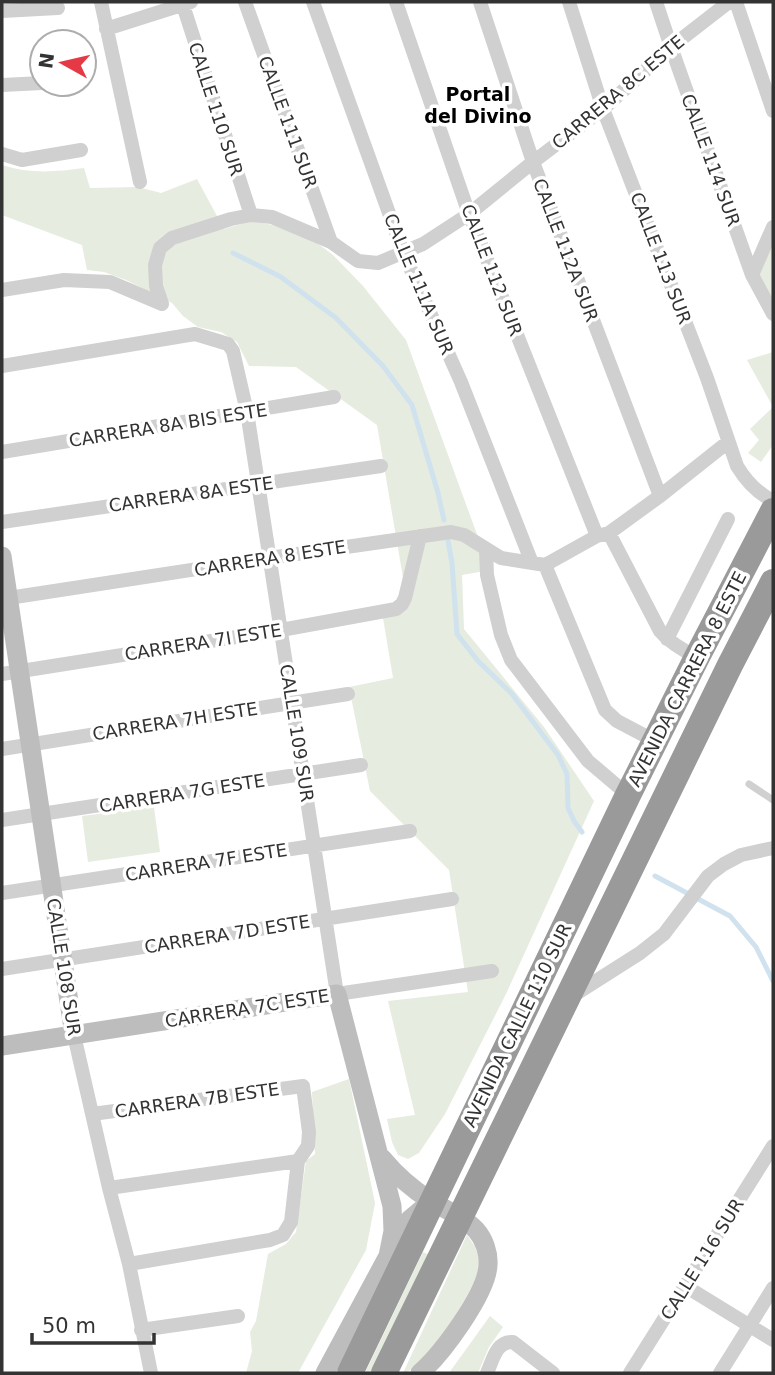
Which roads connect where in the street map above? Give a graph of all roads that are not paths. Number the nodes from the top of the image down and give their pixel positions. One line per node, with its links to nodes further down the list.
1 (101, 2): 13 (street)
2 (245, 2): 26 (street, CALLE 111 SUR)
3 (313, 2): 27 (street, CALLE 111A SUR)
4 (396, 2): 23 (street, CALLE 112 SUR)
5 (480, 2): 21 (street, CALLE 112A SUR)
6 (569, 2): 17 (street, CALLE 113 SUR)
7 (656, 2): 14 (street, CALLE 114 SUR)
8 (729, 2): 14 (street, CARRERA 8C ESTE)
9 (736, 2): 18 (street)
10 (185, 3): 13 (street); 24 (street, CALLE 110 SUR)
11 (58, 8): 12 (street)
12 (2, 11)
13 (106, 29): 22 (street)
14 (671, 47): 17 (street, CARRERA 8C ESTE); 28 (street, CALLE 114 SUR)
15 (28, 84): 16 (street)
16 (2, 85)
17 (603, 109): 21 (street, CARRERA 8C ESTE); 34 (street, CALLE 113 SUR)
18 (773, 111)
19 (81, 150): 20 (street)
20 (2, 154)
21 (533, 162): 23 (street, CARRERA 8C ESTE); 38 (street, CALLE 112A SUR)
22 (140, 182)
23 (469, 214): 27 (street, CARRERA 8C ESTE); 43 (street, CALLE 112 SUR)
24 (251, 215): 26 (street, CARRERA 8C ESTE); 29 (street)
25 (773, 227): 28 (street)
26 (331, 242): 27 (street, CARRERA 8C ESTE)
27 (403, 251): 48 (street, CALLE 111A SUR)
28 (752, 275): 30 (street, CALLE 114 SUR)
29 (2, 290)
30 (773, 314)
31 (2, 366): 33 (street, CALLE 109 SUR)
32 (334, 397): 33 (street, CARRERA 8A BIS ESTE)
33 (247, 412): 35 (street, CARRERA 8A BIS ESTE); 37 (street, CALLE 109 SUR)
34 (728, 442): 38 (street); 39 (street, CALLE 113 SUR)
35 (2, 452)
36 (381, 466): 37 (street, CARRERA 8A ESTE)
37 (258, 484): 42 (street, CARRERA 8A ESTE); 47 (street, CALLE 109 SUR)
38 (660, 496): 43 (street)
39 (773, 501)
40 (773, 511): 53 (highway, AVENIDA CARRERA 8 ESTE)
41 (728, 519): 52 (street)
42 (2, 522)
43 (603, 534): 48 (street); 52 (street, CALLE 112 SUR)
44 (420, 536): 45 (street, CARRERA 8 ESTE); 47 (street, CARRERA 8 ESTE); 51 (street, CARRERA 7I ESTE)
45 (486, 549): 48 (street, CARRERA 8 ESTE); 63 (street)
46 (2, 556): 50 (street, CALLE 108 SUR)
47 (270, 558): 50 (street, CARRERA 8 ESTE); 51 (street, CALLE 109 SUR)
48 (538, 564): 57 (street, CALLE 111A SUR)
49 (773, 582): 71 (highway, AVENIDA CARRERA 8 ESTE)
50 (5, 599): 54 (street, CALLE 108 SUR)
51 (281, 630): 54 (street, CARRERA 7I ESTE); 56 (street, CALLE 109 SUR)
52 (667, 639): 53 (street, CALLE 112 SUR)
53 (697, 657): 57 (highway, AVENIDA CARRERA 8 ESTE)
54 (10, 673): 58 (street, CALLE 108 SUR)
55 (348, 694): 56 (street, CARRERA 7H ESTE)
56 (292, 703): 58 (street, CARRERA 7H ESTE); 61 (street, CALLE 109 SUR)
57 (655, 741): 63 (highway, AVENIDA CARRERA 8 ESTE)
58 (30, 745): 59 (street, CARRERA 7H ESTE); 65 (street, CALLE 108 SUR)
59 (2, 749)
60 (362, 765): 61 (street, CARRERA 7G ESTE)
61 (303, 774): 65 (street, CARRERA 7G ESTE); 68 (street, CALLE 109 SUR)
62 (750, 784): 64 (lane)
63 (628, 795): 70 (highway, AVENIDA CARRERA 8 ESTE)
64 (773, 800)
65 (41, 815): 66 (street, CARRERA 7G ESTE); 72 (street, CALLE 108 SUR)
66 (2, 820)
67 (410, 831): 68 (street, CARRERA 7F ESTE)
68 (314, 845): 72 (street, CARRERA 7F ESTE); 75 (street, CALLE 109 SUR)
69 (773, 848): 80 (street)
70 (602, 849): 88 (highway, AVENIDA CALLE 110 SUR)
71 (631, 868): 80 (highway, AVENIDA CALLE 110 SUR)
72 (52, 886): 73 (street, CARRERA 7F ESTE); 76 (street, CALLE 108 SUR)
73 (2, 893)
74 (452, 899): 75 (street, CARRERA 7D ESTE)
75 (326, 919): 76 (street, CARRERA 7D ESTE); 79 (street, CALLE 109 SUR)
76 (62, 959): 77 (street, CARRERA 7D ESTE); 81 (street, CALLE 108 SUR)
77 (2, 969)
78 (492, 971): 79 (street, CARRERA 7C ESTE)
79 (337, 994): 81 (street, CARRERA 7C ESTE); 85 (street, CALLE 109 SUR)
80 (566, 999): 89 (highway, AVENIDA CALLE 110 SUR)
81 (74, 1035): 82 (street, CARRERA 7C ESTE); 83 (street, CALLE 108 SUR)
82 (2, 1046)
83 (92, 1114): 86 (street, CARRERA 7B ESTE); 87 (street, CALLE 108 SUR)
84 (773, 1146): 92 (street, CALLE 116 SUR)
85 (379, 1155): 88 (street, CALLE 109 SUR); 90 (street, CALLE 109 SUR)
86 (298, 1161): 87 (street); 91 (street)
87 (109, 1188): 91 (street, CALLE 108 SUR)
88 (432, 1202): 89 (street, CALLE 109 SUR); 90 (street, AVENIDA CALLE 110 SUR); 101 (highway, AVENIDA CALLE 110 SUR)
89 (460, 1217): 98 (street); 102 (highway, AVENIDA CALLE 110 SUR)
90 (388, 1256): 100 (street, AVENIDA CALLE 110 SUR)
91 (128, 1264): 96 (street, CALLE 108 SUR)
92 (685, 1286): 95 (street); 107 (street, CALLE 116 SUR)
93 (773, 1288): 95 (street)
94 (238, 1316): 96 (street)
95 (750, 1326): 97 (street); 108 (street)
96 (141, 1330): 99 (street, CALLE 108 SUR)
97 (773, 1340)
98 (443, 1350): 103 (street); 104 (street)
99 (151, 1373)
100 (325, 1373)
101 (350, 1373)
102 (384, 1373)
103 (421, 1373)
104 (429, 1373)
105 (487, 1373): 106 (street)
106 (553, 1373)
107 (631, 1373)
108 (720, 1373)

